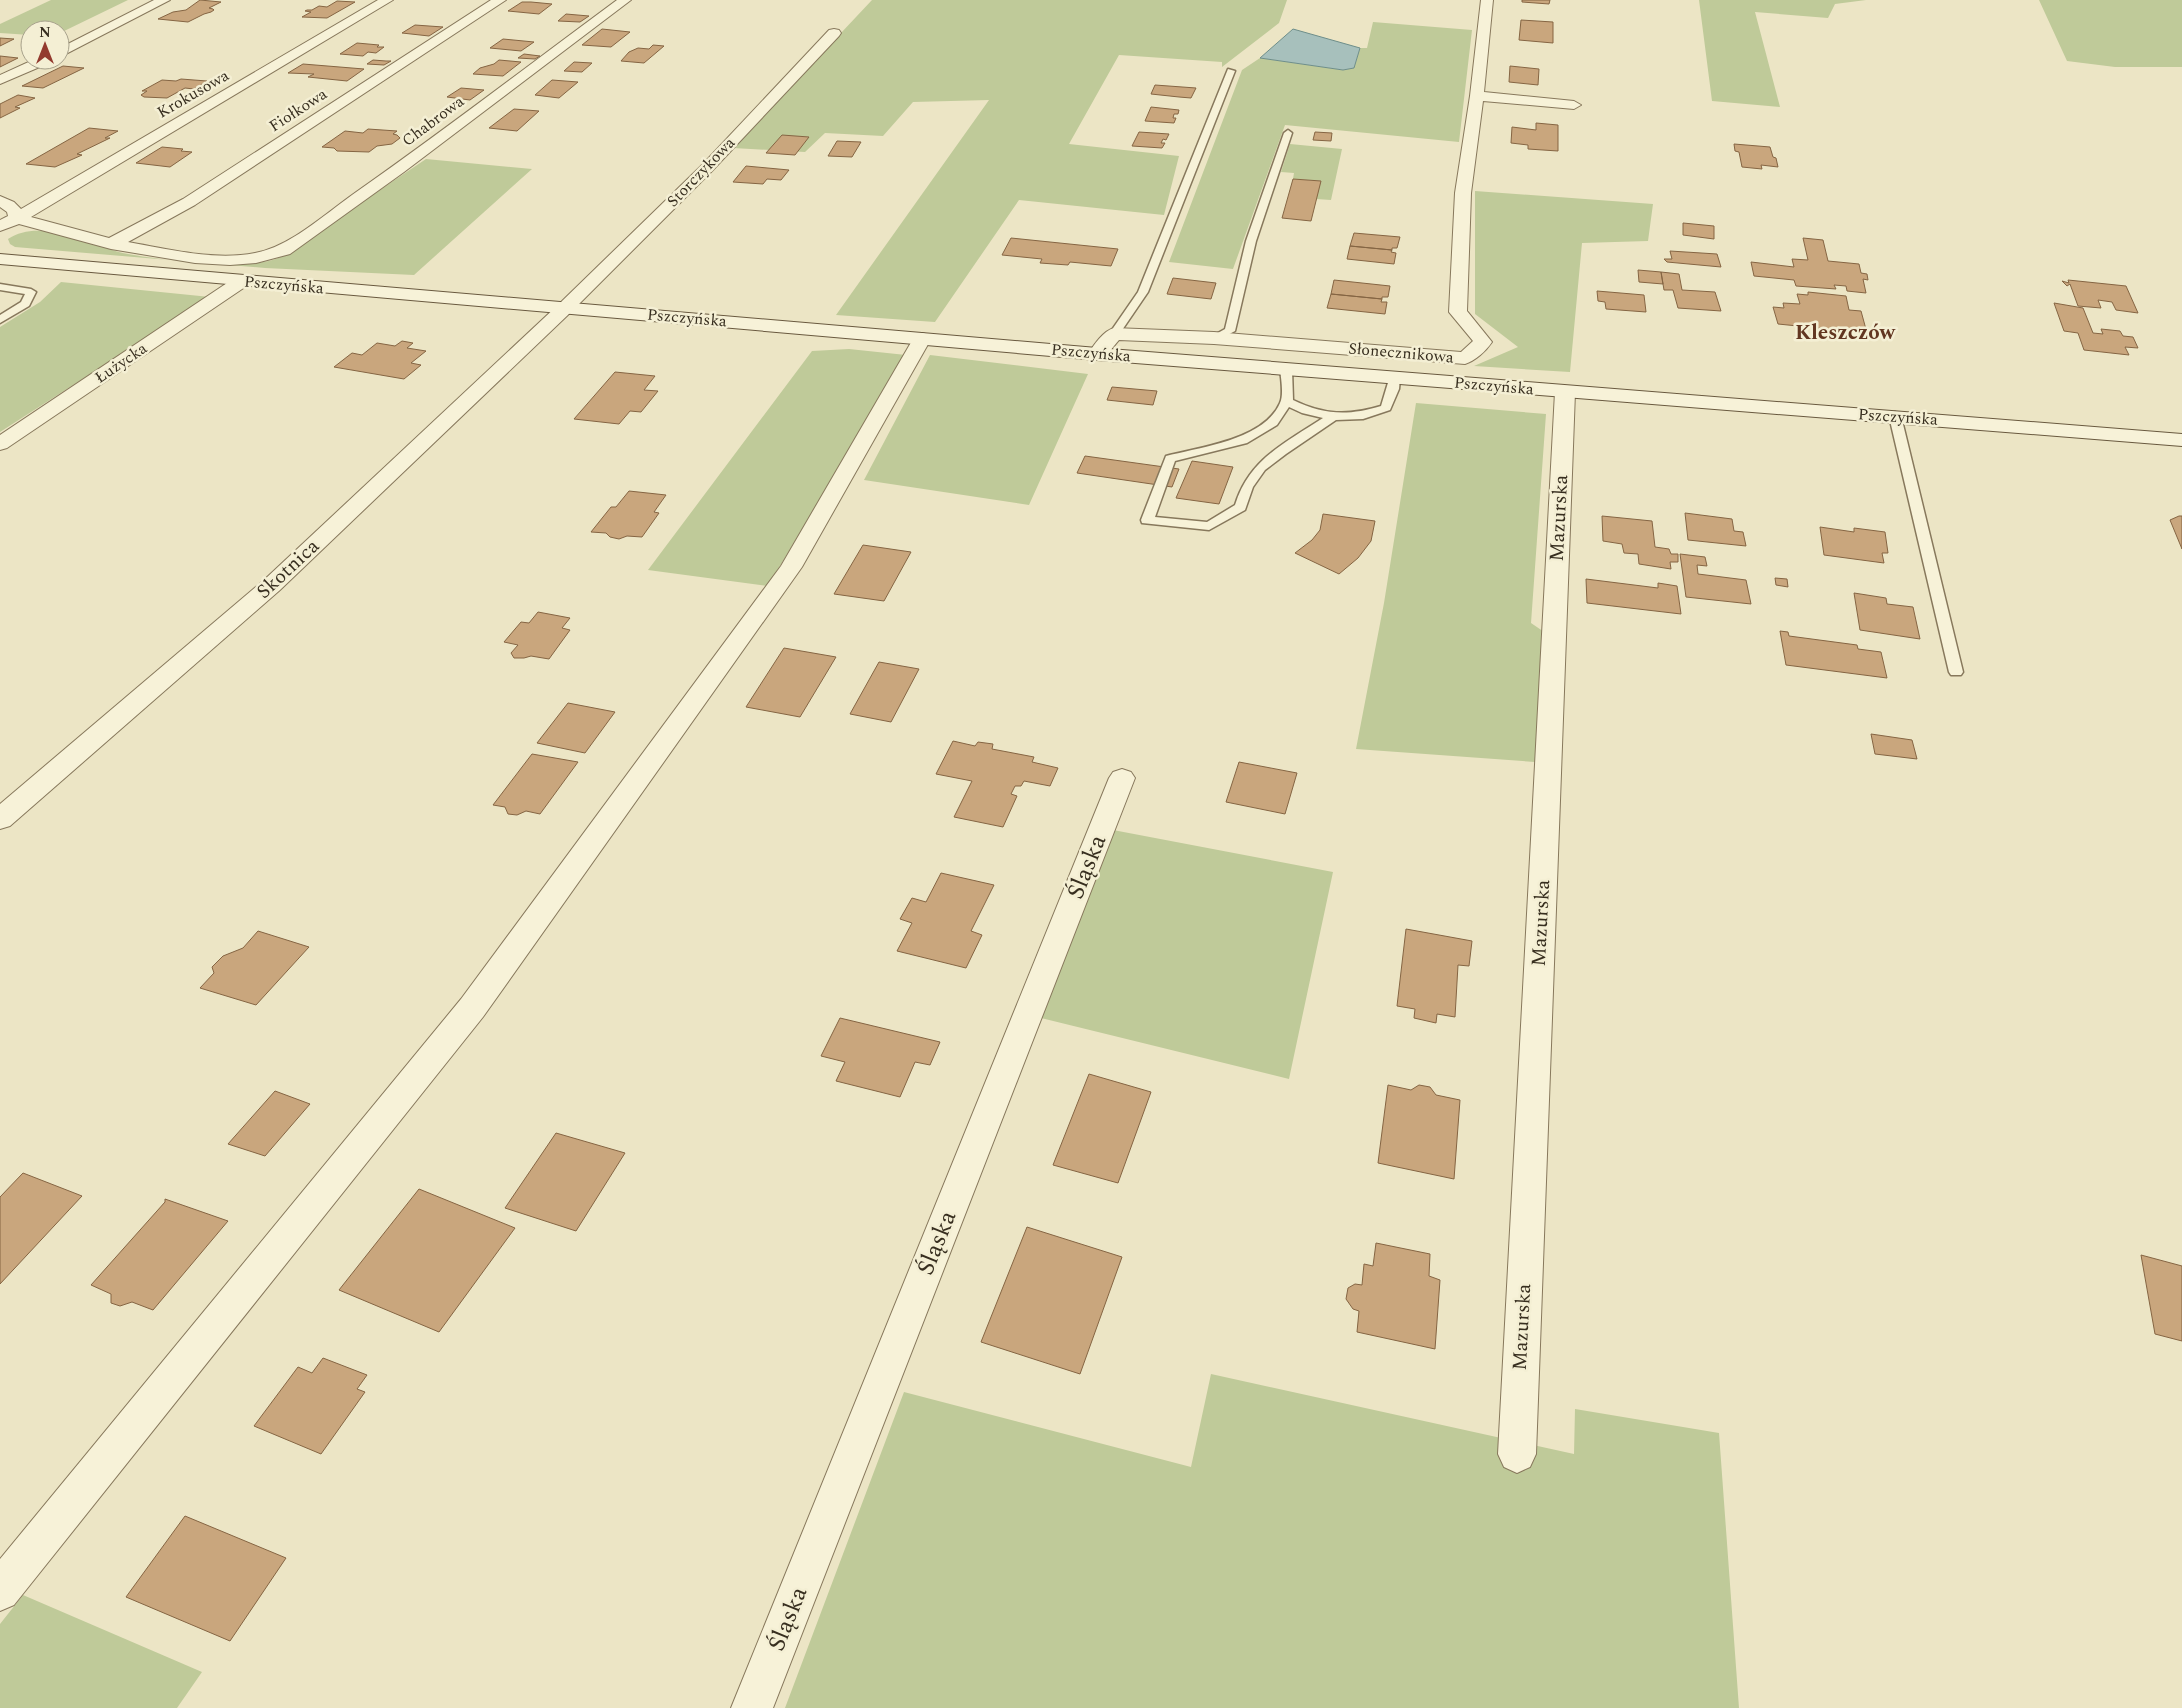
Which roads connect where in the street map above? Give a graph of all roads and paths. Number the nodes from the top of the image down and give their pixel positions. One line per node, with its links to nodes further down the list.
1 (164, 0): 7 (street)
2 (387, 0): 15 (street, Krokusowa)
3 (500, 0): 17 (street, Fiołkowa)
4 (625, 0): 18 (street, Chabrowa)
5 (1486, 0): 11 (street, Słonecznikowa)
6 (834, 33): 22 (street, Storczykowa)
7 (70, 48)
8 (22, 70): 10 (street)
9 (1231, 71): 24 (lane)
10 (0, 80)
11 (1477, 96): 12 (street); 25 (street, Słonecznikowa)
12 (1574, 105)
13 (1288, 133): 25 (lane)
14 (0, 201): 15 (street)
15 (17, 218): 16 (street); 17 (street, Pszczyńska)
16 (0, 227)
17 (111, 244): 18 (street, Pszczyńska)
18 (256, 258)
19 (0, 259): 20 (street, Pszczyńska)
20 (242, 281): 22 (street, Pszczyńska); 35 (street, Łużycka)
21 (0, 287): 23 (lane)
22 (566, 308): 26 (street, Pszczyńska); 38 (street, Skotnica)
23 (0, 320)
24 (1114, 334): 25 (street, Słonecznikowa); 27 (street)
25 (1214, 338)
26 (922, 339): 27 (street, Pszczyńska); 40 (street)
27 (1096, 354): 28 (street, Pszczyńska)
28 (1286, 370): 29 (street, Pszczyńska); 31 (lane)
29 (1394, 378): 30 (street, Pszczyńska); 33 (lane)
30 (1565, 392): 32 (street, Pszczyńska); 39 (street, Mazurska)
31 (1287, 402): 33 (lane); 33 (lane)
32 (1895, 416): 34 (street, Pszczyńska); 36 (lane)
33 (1333, 417)
34 (2182, 440)
35 (0, 444)
36 (1956, 672)
37 (1122, 778): 41 (street, Śląska)
38 (0, 819)
39 (1517, 1454)
40 (0, 1591)
41 (752, 1708)

